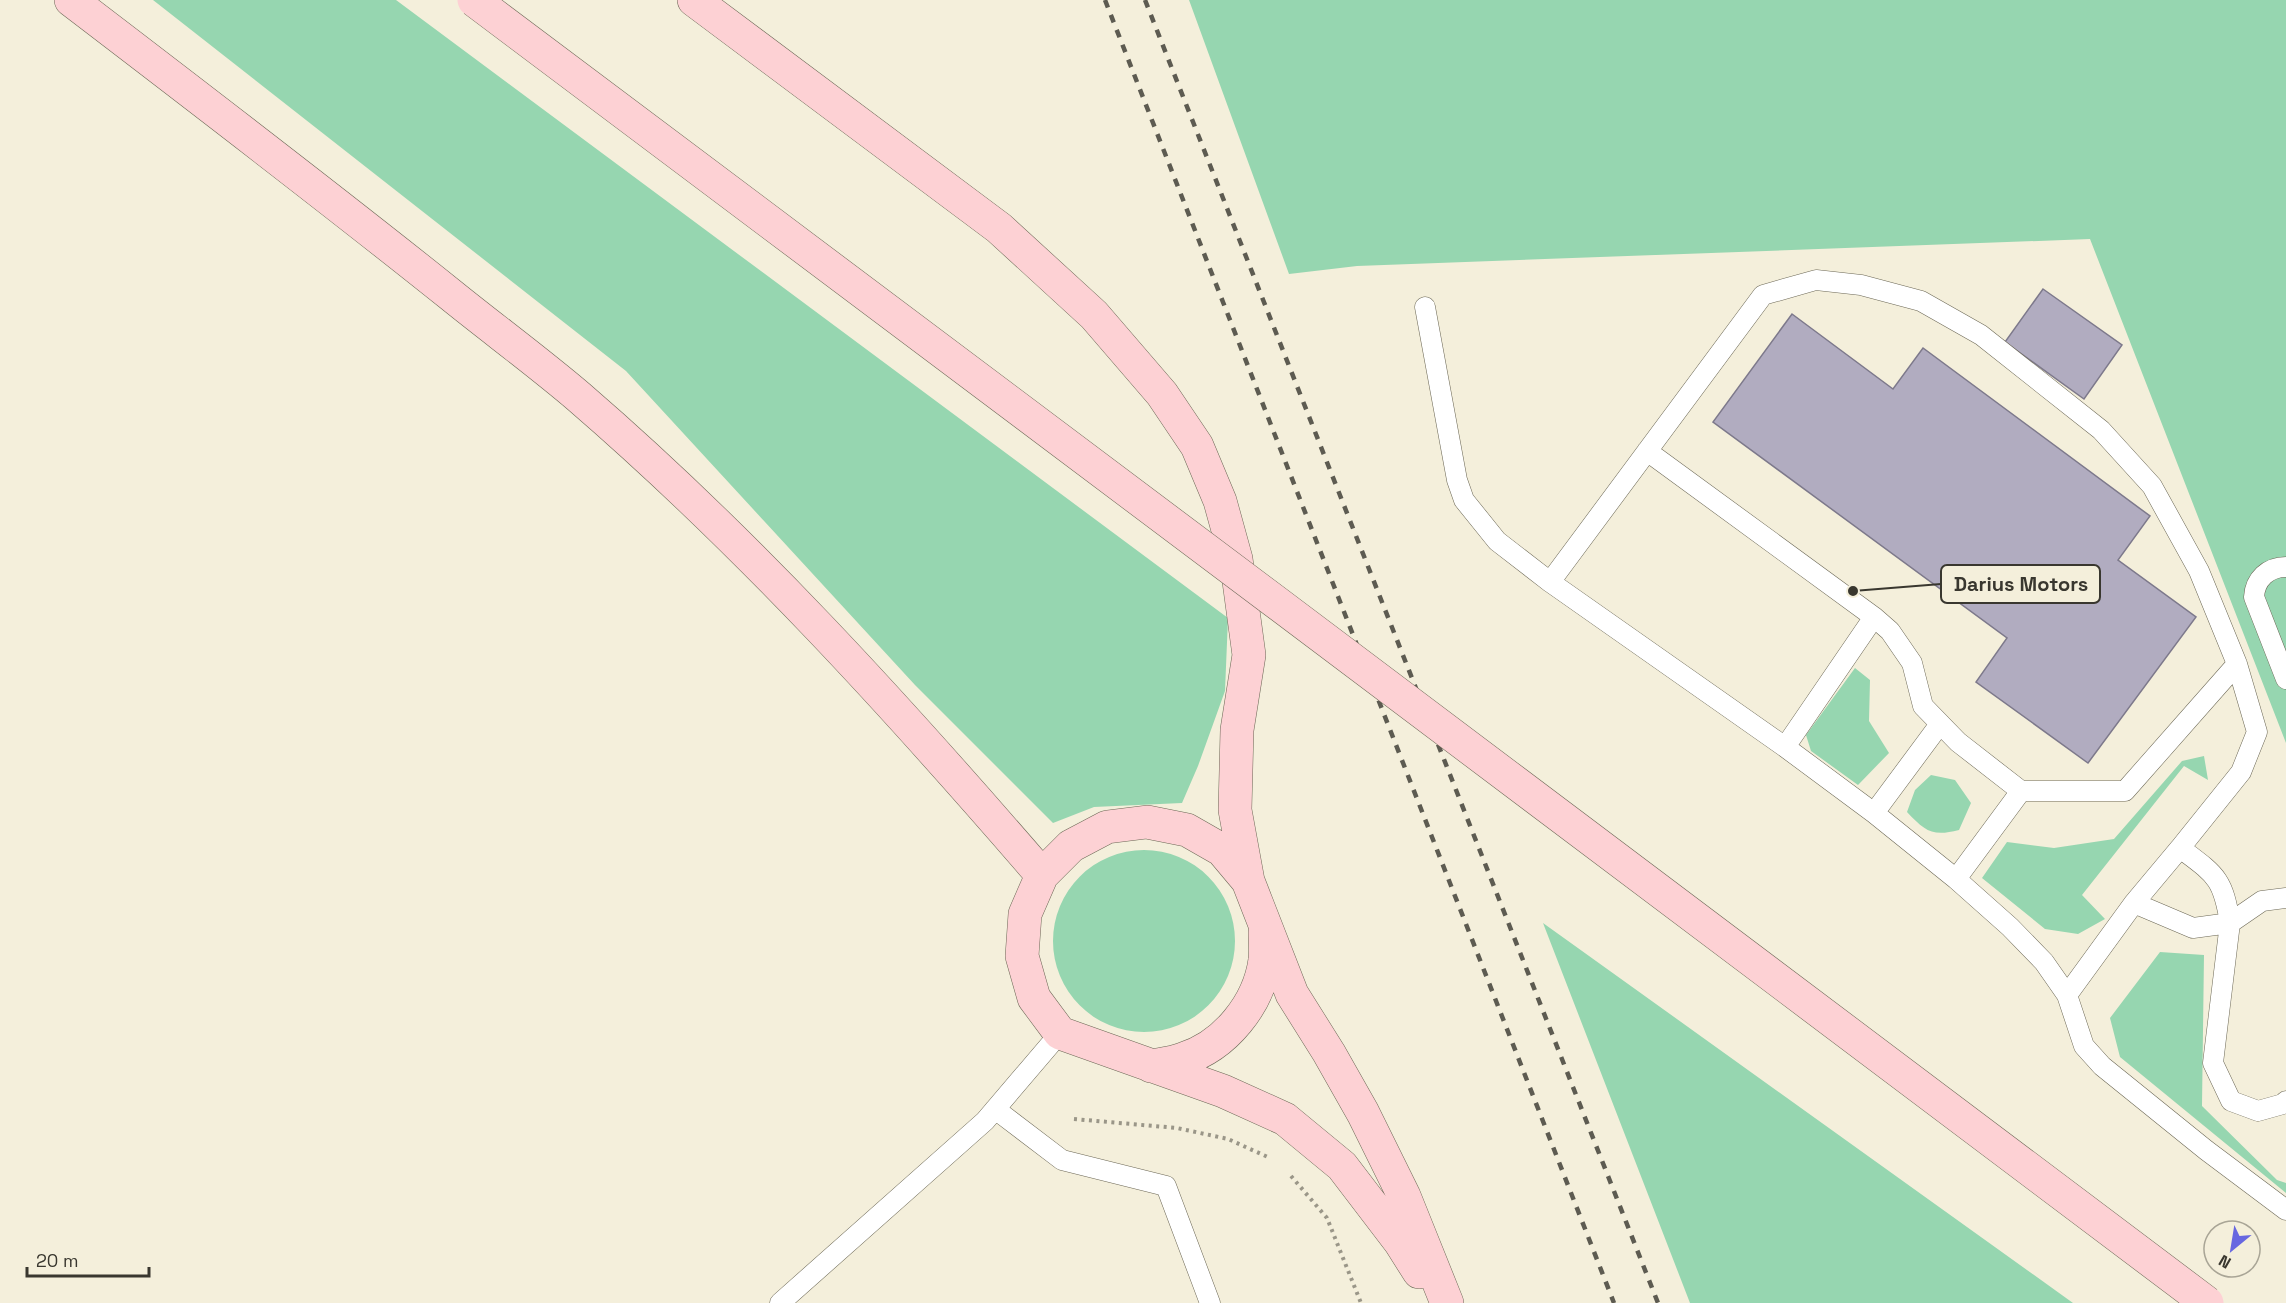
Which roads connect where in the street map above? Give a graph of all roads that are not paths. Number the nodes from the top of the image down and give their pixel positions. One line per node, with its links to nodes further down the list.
1 (71, 0): 16 (street)
2 (474, 0): 33 (street, bridge)
3 (694, 0): 18 (street)
4 (1425, 307): 7 (lane)
5 (1647, 452): 7 (lane); 8 (lane); 9 (lane)
6 (2286, 567): 10 (lane)
7 (1550, 582): 12 (lane)
8 (1874, 617): 11 (lane); 12 (lane)
9 (2237, 664): 13 (lane); 15 (lane)
10 (2286, 679)
11 (1940, 724): 13 (lane); 14 (lane)
12 (1785, 747): 14 (lane)
13 (2021, 791): 17 (lane)
14 (1874, 813): 17 (lane)
15 (2180, 848): 20 (lane); 21 (lane)
16 (1042, 874): 18 (street); 24 (street)
17 (1956, 879): 23 (lane)
18 (1248, 881): 22 (street)
19 (2286, 898): 21 (lane)
20 (2134, 903): 21 (lane); 23 (lane)
21 (2230, 923): 26 (lane)
22 (1264, 926): 25 (street); 32 (street)
23 (2067, 995): 28 (lane)
24 (1060, 1033): 25 (street); 27 (lane)
25 (1151, 1066): 31 (street)
26 (2286, 1101)
27 (995, 1109): 29 (lane); 30 (lane)
28 (2286, 1210)
29 (780, 1303)
30 (1210, 1303)
31 (1439, 1303)
32 (1447, 1303)
33 (2207, 1303)

